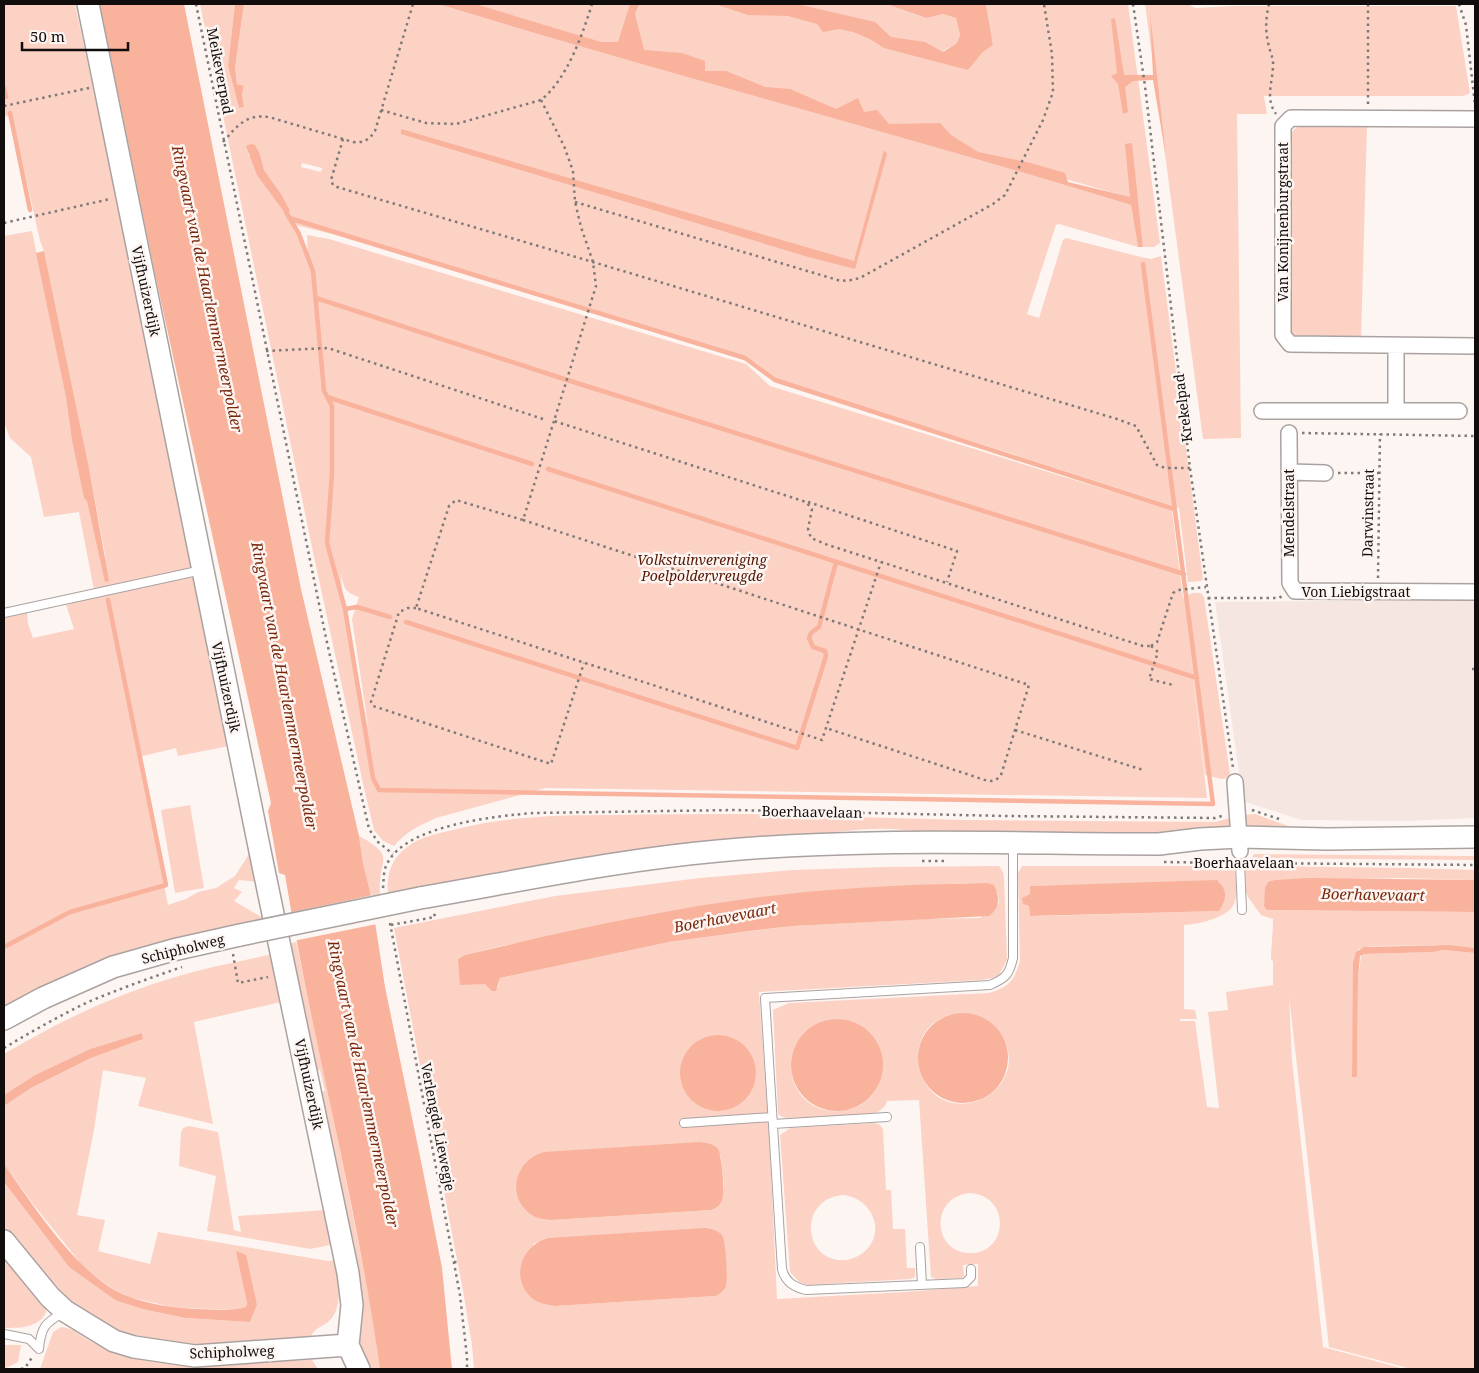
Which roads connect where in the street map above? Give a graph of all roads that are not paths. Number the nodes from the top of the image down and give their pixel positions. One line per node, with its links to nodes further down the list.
1 (88, 4): 11 (street, Vijfhuizerdijk)
2 (1475, 119): 3 (street, Van Konijnenburgstraat)
3 (1396, 346): 4 (street, Van Konijnenburgstraat); 6 (street)
4 (1475, 346)
5 (1262, 411): 6 (street)
6 (1396, 411): 7 (street)
7 (1459, 411)
8 (1289, 433): 9 (street, Mendelstraat)
9 (1289, 472): 10 (street); 12 (street, Mendelstraat)
10 (1325, 473)
11 (202, 570): 14 (lane); 32 (street, Vijfhuizerdijk)
12 (1295, 591): 13 (street, Von Liebigstraat)
13 (1475, 592)
14 (4, 613)
15 (1234, 782): 17 (street)
16 (1475, 837): 17 (street, Boerhaavelaan)
17 (1240, 850): 18 (street, Boerhaavelaan); 19 (street, Boerhaavelaan); 20 (lane)
18 (1475, 851)
19 (1012, 852): 21 (street, Boerhaavelaan, bridge); 24 (lane)
20 (1242, 910)
21 (380, 912): 22 (street, Schipholweg, bridge)
22 (4, 1019)
23 (888, 1117): 24 (lane)
24 (773, 1120): 25 (lane); 29 (lane)
25 (684, 1123)
26 (4, 1241): 30 (street, Schipholweg)
27 (920, 1247): 29 (lane)
28 (971, 1269): 29 (lane)
29 (922, 1285)
30 (65, 1311): 31 (lane); 32 (street, Schipholweg)
31 (4, 1334)
32 (348, 1345): 33 (street)
33 (359, 1369)

